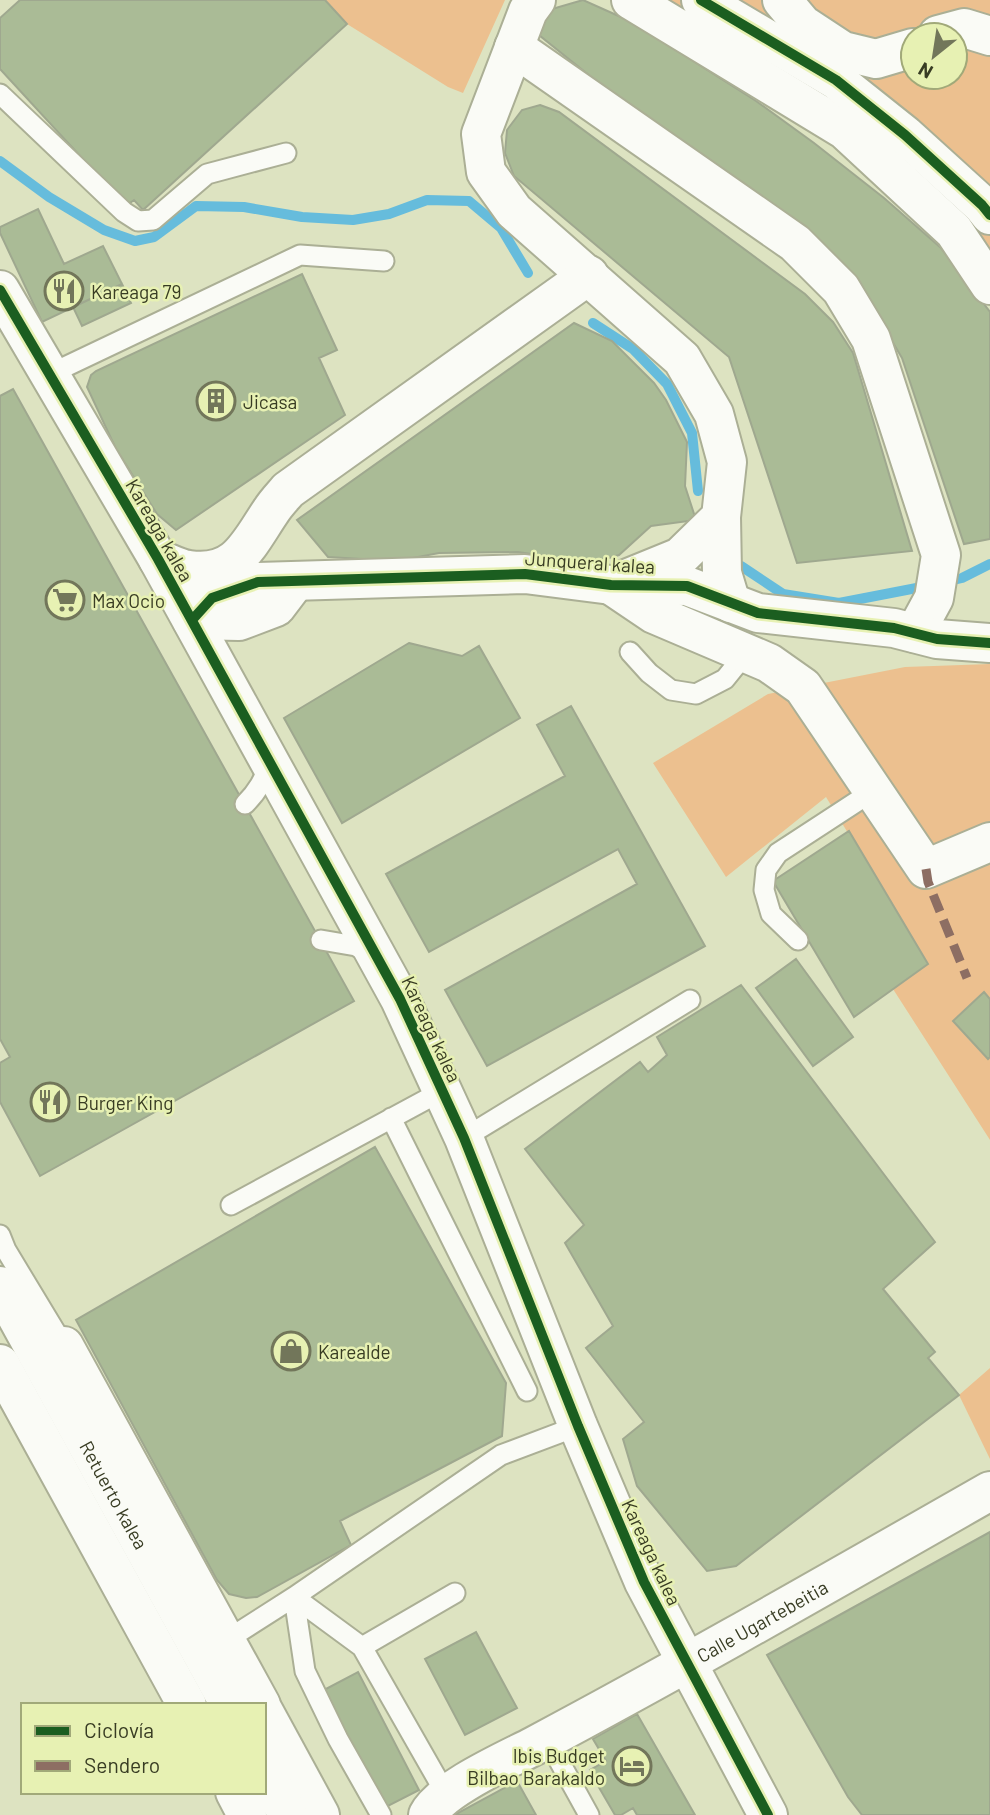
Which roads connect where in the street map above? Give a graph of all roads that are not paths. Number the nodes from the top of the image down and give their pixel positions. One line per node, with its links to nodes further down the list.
1 (536, 0): 7 (street)
2 (631, 0): 15 (street)
3 (701, 0): 9 (street)
4 (782, 0): 9 (street)
5 (969, 30): 6 (street)
6 (990, 36)
7 (514, 47): 14 (street); 25 (street)
8 (899, 52): 9 (street)
9 (839, 65): 12 (street)
10 (0, 94): 11 (lane)
11 (286, 153)
12 (987, 204)
13 (384, 261): 17 (lane)
14 (589, 275): 18 (street); 19 (street)
15 (990, 285)
16 (0, 290): 17 (street, Kareaga kalea)
17 (48, 375): 20 (street, Kareaga kalea)
18 (721, 517): 22 (street, Junqueral kalea); 23 (street)
19 (256, 538): 20 (street); 21 (street)
20 (158, 559): 24 (street, Kareaga kalea)
21 (295, 582): 22 (street, Junqueral kalea); 24 (street)
22 (611, 586): 23 (street, Junqueral kalea); 28 (street, Junqueral kalea)
23 (731, 603): 25 (street, Junqueral kalea)
24 (192, 620): 29 (street, Kareaga kalea)
25 (915, 633): 26 (street, Junqueral kalea)
26 (990, 643)
27 (629, 652): 28 (lane)
28 (746, 653): 30 (street, Junqueral kalea)
29 (270, 761): 31 (lane); 35 (street, Kareaga kalea)
30 (873, 790): 32 (street, Junqueral kalea); 34 (lane)
31 (245, 804)
32 (990, 842)
33 (321, 940): 35 (lane)
34 (798, 940)
35 (376, 957): 37 (street, Kareaga kalea)
36 (690, 1000): 39 (lane)
37 (442, 1091): 38 (lane); 39 (street, Kareaga kalea)
38 (391, 1118): 40 (lane); 45 (lane)
39 (464, 1138): 46 (street, Kareaga kalea)
40 (231, 1205)
41 (0, 1235): 43 (lane)
42 (0, 1286): 43 (street, Retuerto kalea)
43 (53, 1352): 51 (street, Retuerto kalea)
44 (0, 1364): 53 (street, Retuerto kalea)
45 (527, 1391)
46 (578, 1426): 49 (lane); 52 (street, Kareaga kalea)
47 (990, 1491): 52 (street, Calle Ugartebeitia)
48 (455, 1593): 50 (lane)
49 (294, 1597): 50 (lane); 51 (lane); 64 (lane)
50 (362, 1647): 60 (lane)
51 (215, 1648): 54 (street, Retuerto kalea); 55 (street)
52 (688, 1664): 57 (street, Calle Ugartebeitia); 66 (street, Kareaga kalea)
53 (186, 1703)
54 (229, 1703)
55 (259, 1703)
56 (266, 1716): 63 (street)
57 (547, 1739): 60 (street, Calle Ugartebeitia); 65 (lane)
58 (266, 1774): 62 (street)
59 (236, 1794): 61 (street)
60 (437, 1806)
61 (247, 1815)
62 (288, 1815)
63 (320, 1815)
64 (381, 1815)
65 (589, 1815)
66 (768, 1815)

